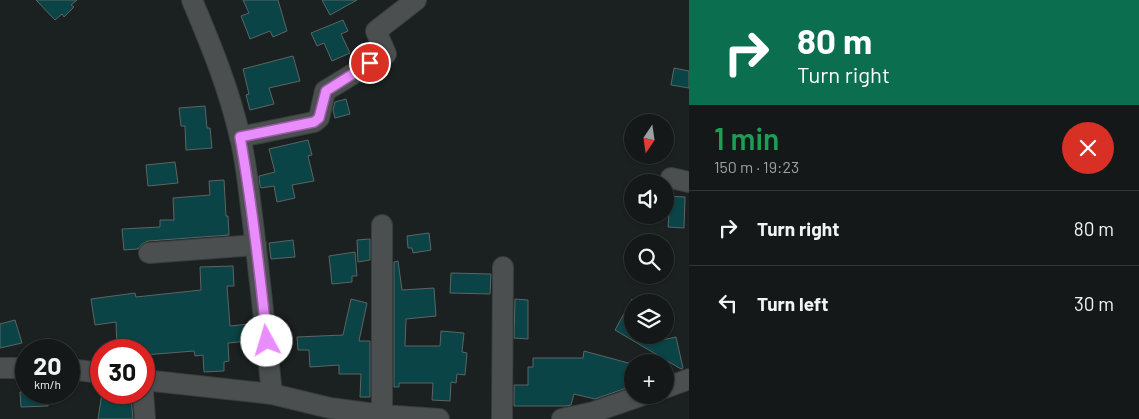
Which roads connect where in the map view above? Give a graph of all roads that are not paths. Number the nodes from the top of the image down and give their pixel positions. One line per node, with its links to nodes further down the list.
1 (192, 0): 3 (street)
2 (416, 0): 3 (street)
3 (240, 137): 5 (street)
4 (382, 224): 16 (street)
5 (256, 245): 6 (street); 13 (street)
6 (149, 253)
7 (503, 268): 19 (street)
8 (0, 368): 9 (street)
9 (15, 368)
10 (689, 379): 12 (street)
11 (155, 381): 13 (street)
12 (674, 385)
13 (272, 394): 16 (street)
14 (624, 402): 20 (street)
15 (144, 404): 17 (street)
16 (382, 415): 18 (street)
17 (145, 419)
18 (439, 419)
19 (502, 419)
20 (562, 419)

